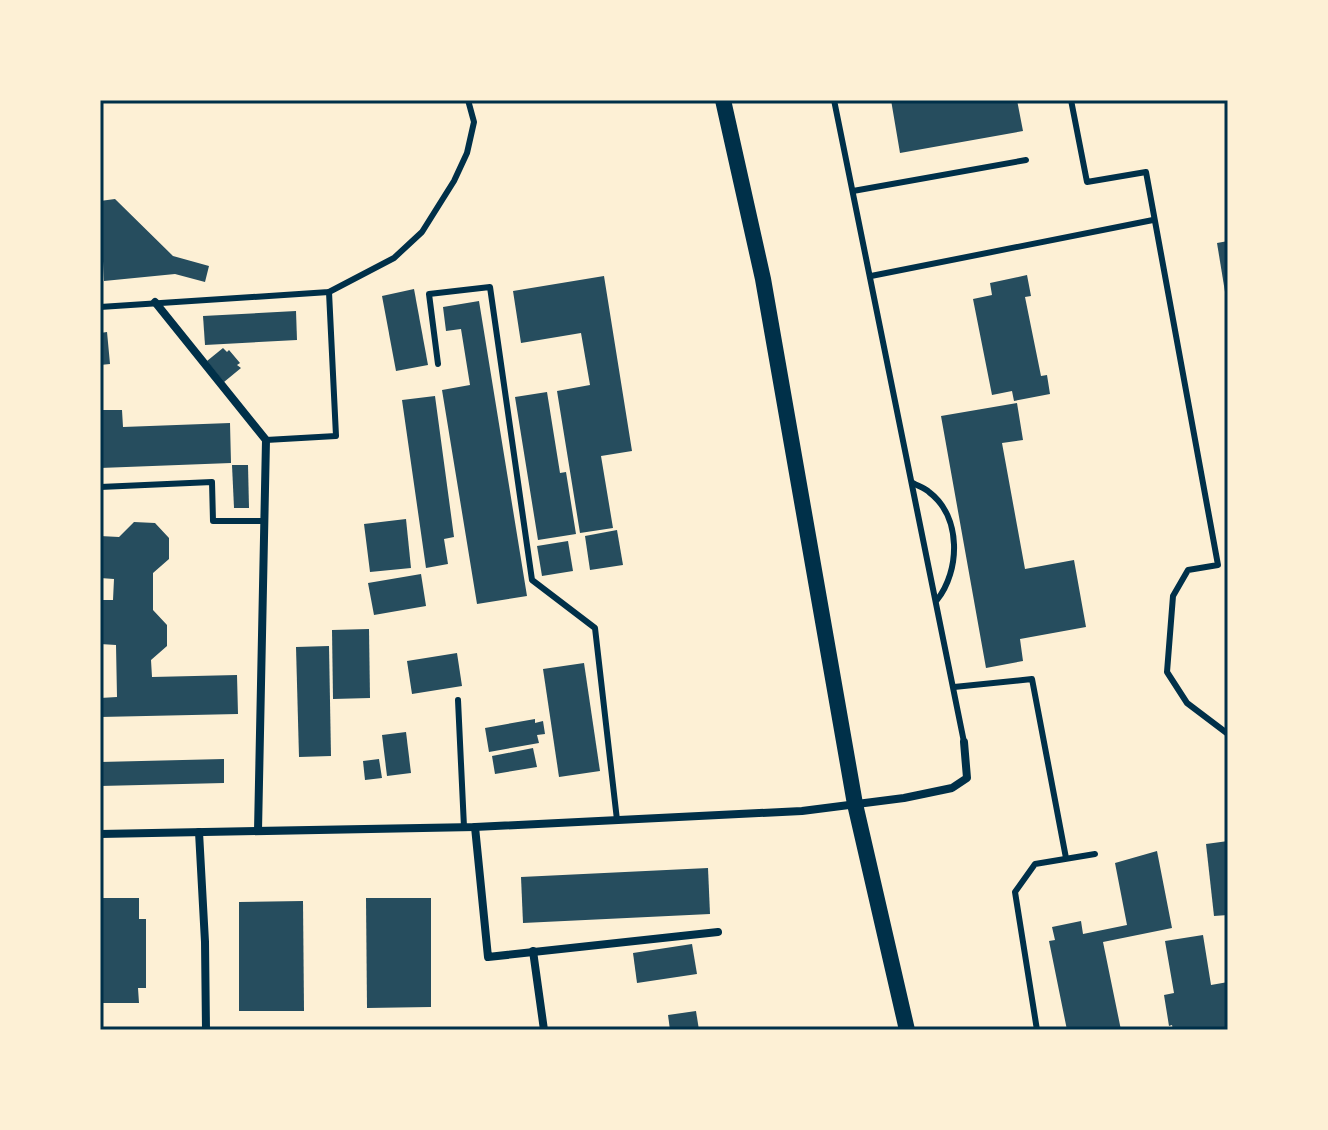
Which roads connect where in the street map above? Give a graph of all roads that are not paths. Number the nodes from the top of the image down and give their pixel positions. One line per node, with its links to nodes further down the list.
1 (468, 100): 9 (lane)
2 (723, 100): 22 (main road)
3 (834, 100): 6 (lane)
4 (1071, 100): 7 (lane)
5 (1026, 160): 6 (lane)
6 (853, 191): 8 (lane)
7 (1153, 220): 8 (lane); 20 (lane)
8 (871, 276): 14 (lane)
9 (329, 292): 10 (lane); 13 (lane)
10 (155, 302): 11 (lane); 13 (street)
11 (100, 307)
12 (438, 364): 23 (lane)
13 (266, 440): 16 (street)
14 (913, 483): 17 (lane); 17 (lane)
15 (100, 487): 16 (lane)
16 (265, 521): 26 (street)
17 (937, 600): 18 (lane)
18 (954, 687): 21 (lane); 30 (lane)
19 (458, 700): 24 (lane)
20 (1228, 734)
21 (964, 742): 22 (street)
22 (855, 804): 23 (street); 35 (main road)
23 (617, 820): 25 (street)
24 (464, 827): 25 (street); 26 (street)
25 (475, 827): 32 (street)
26 (258, 831): 27 (street)
27 (199, 832): 28 (street); 33 (street)
28 (100, 834)
29 (1095, 854): 30 (lane)
30 (1066, 858): 36 (lane)
31 (718, 932): 32 (street)
32 (533, 951): 34 (street)
33 (206, 1030)
34 (544, 1030)
35 (907, 1030)
36 (1037, 1030)

